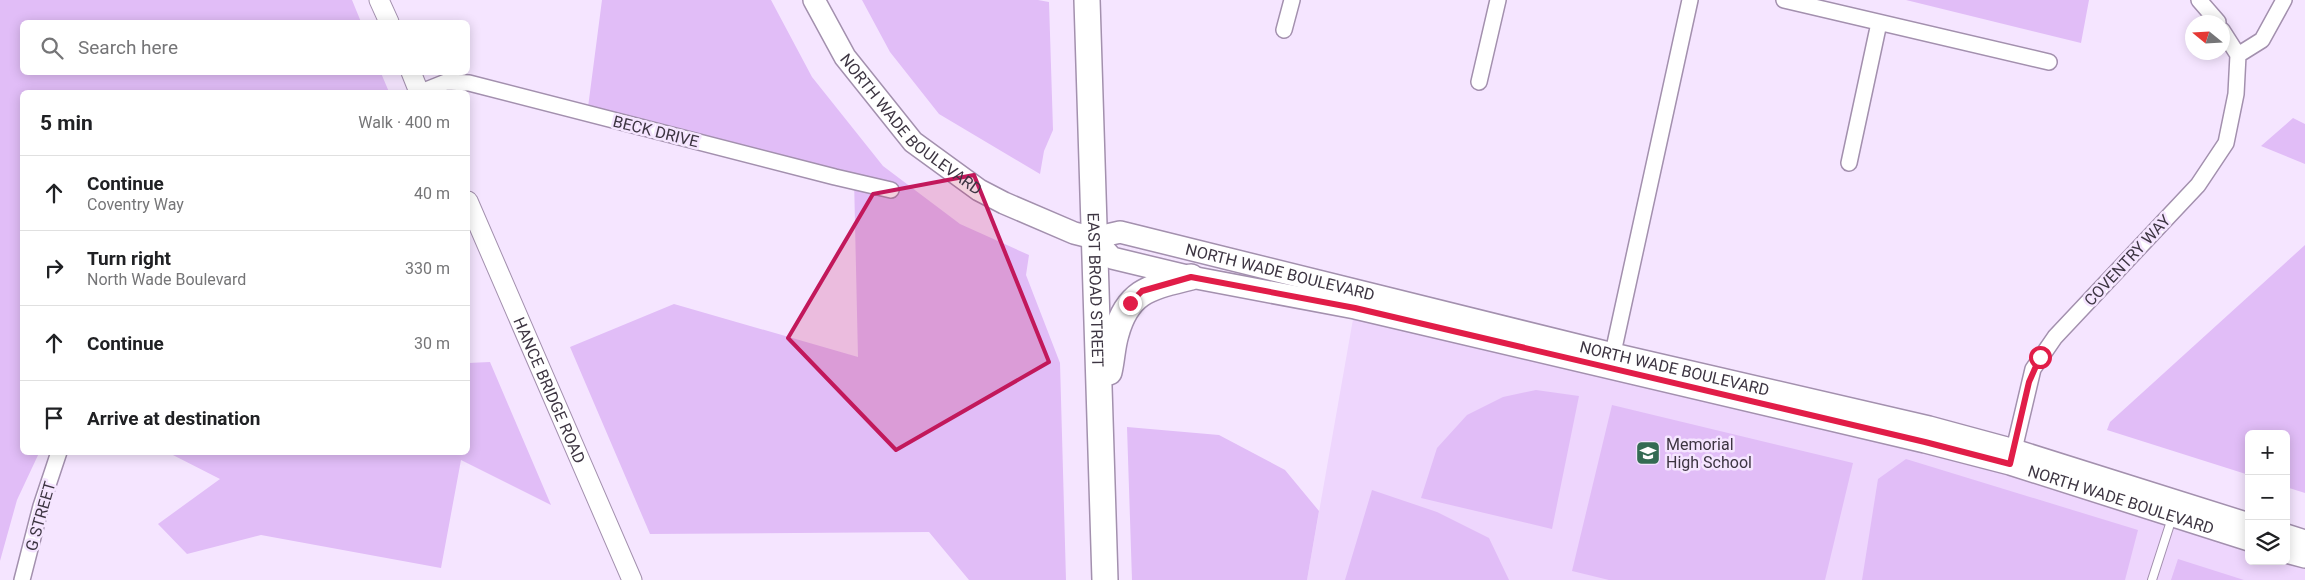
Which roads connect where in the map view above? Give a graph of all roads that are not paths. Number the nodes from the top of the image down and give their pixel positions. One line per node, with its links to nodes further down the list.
1 (379, 0): 11 (street)
2 (814, 0): 24 (main road, NORTH WADE BOULEVARD)
3 (1087, 0): 24 (main road, EAST BROAD STREET)
4 (1292, 0): 13 (street)
5 (1498, 0): 18 (street)
6 (1690, 0): 26 (street)
7 (1784, 0): 12 (street)
8 (2199, 0): 10 (street)
9 (2284, 0): 15 (street)
10 (2212, 15)
11 (388, 20)
12 (1879, 23): 16 (street); 21 (street)
13 (1284, 30)
14 (2230, 42): 15 (street)
15 (2238, 55): 29 (street, COVENTRY WAY)
16 (2049, 62)
17 (412, 75): 19 (street)
18 (1479, 82)
19 (419, 90)
20 (425, 90): 22 (street, BECK DRIVE)
21 (1849, 163)
22 (891, 190)
23 (470, 207): 38 (street, HANCE BRIDGE ROAD)
24 (1094, 238): 25 (main road, NORTH WADE BOULEVARD); 26 (main road, NORTH WADE BOULEVARD); 27 (main road, EAST BROAD STREET)
25 (1191, 277): 26 (main road, NORTH WADE BOULEVARD); 27 (main road)
26 (1611, 361): 29 (main road, NORTH WADE BOULEVARD)
27 (1100, 409): 39 (main road, EAST BROAD STREET)
28 (58, 455): 37 (street, G STREET)
29 (2012, 457): 30 (main road, NORTH WADE BOULEVARD); 31 (main road, NORTH WADE BOULEVARD)
30 (2173, 515): 33 (main road, NORTH WADE BOULEVARD); 40 (lane)
31 (2245, 523)
32 (2290, 537): 34 (main road)
33 (2245, 539)
34 (2305, 542)
35 (2290, 553): 36 (main road)
36 (2305, 558)
37 (22, 580)
38 (632, 580)
39 (1105, 580)
40 (2152, 580)

